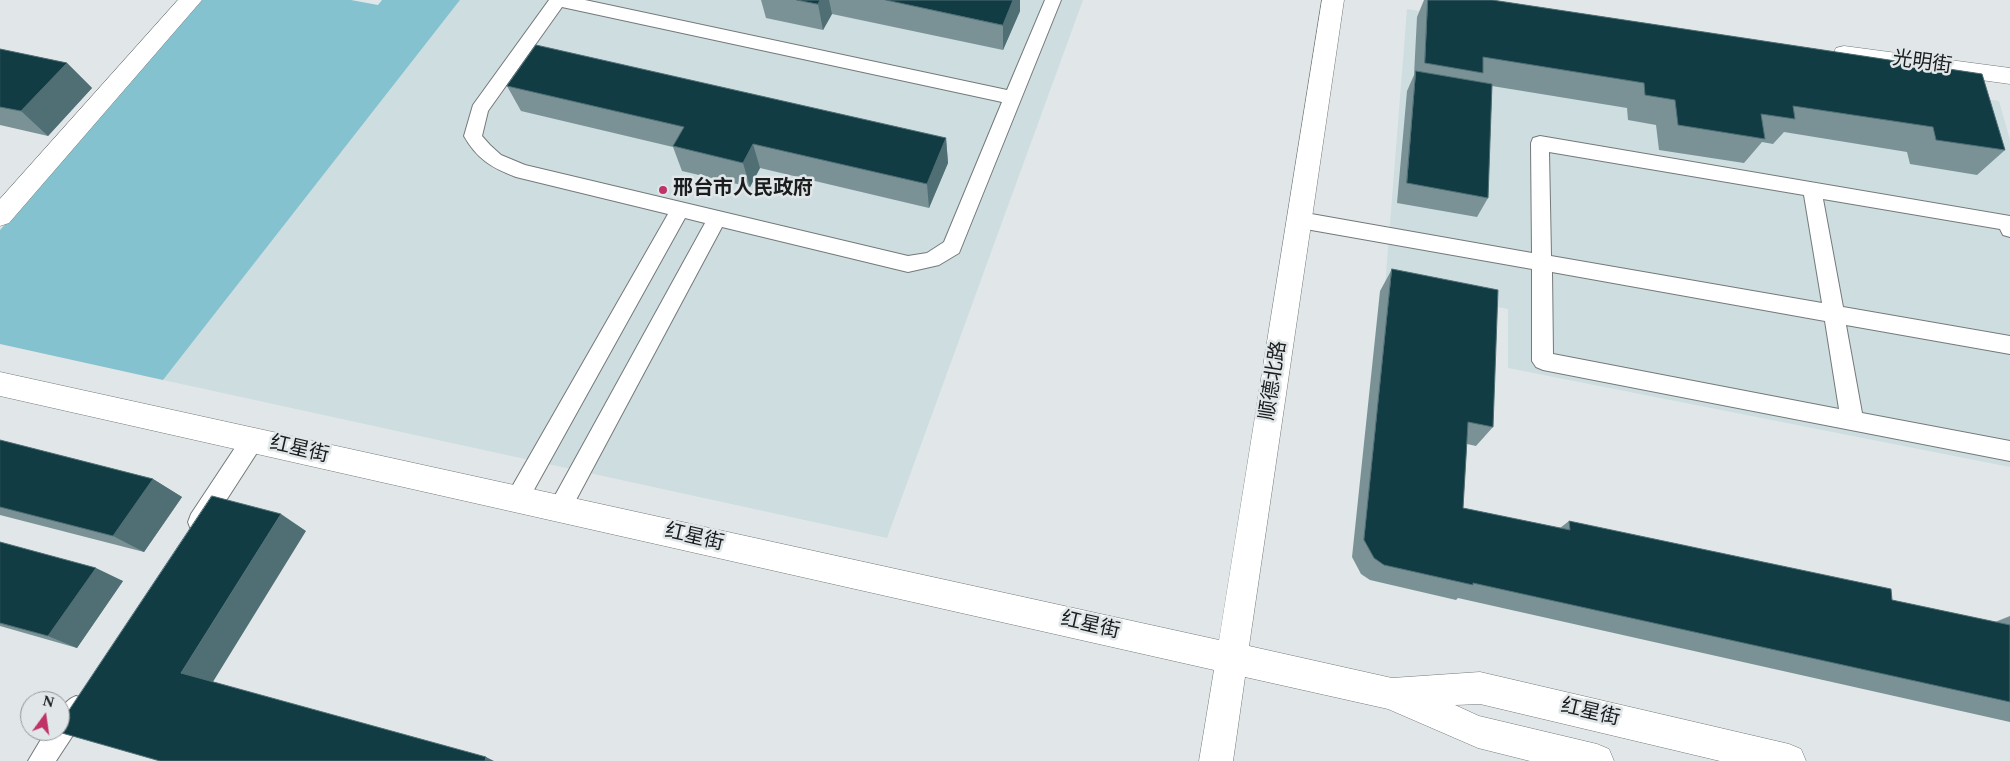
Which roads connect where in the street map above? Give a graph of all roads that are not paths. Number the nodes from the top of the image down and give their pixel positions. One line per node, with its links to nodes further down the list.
1 (191, 0): 10 (street)
2 (558, 0): 7 (lane); 9 (lane)
3 (1054, 0): 7 (lane)
4 (1333, 0): 12 (street, 顺德北路)
5 (1821, 50): 6 (street, 光明街)
6 (2010, 76)
7 (1014, 98): 11 (lane)
8 (1812, 190): 13 (lane); 14 (lane); 15 (lane)
9 (680, 210): 11 (lane); 21 (lane)
10 (0, 216)
11 (716, 219): 22 (lane)
12 (1300, 220): 14 (lane); 24 (street, 顺德北路)
13 (2010, 230)
14 (1542, 263): 15 (lane); 18 (lane)
15 (1834, 314): 16 (lane); 18 (lane)
16 (2010, 345)
17 (0, 384): 19 (street, 红星街)
18 (1852, 420): 20 (lane)
19 (252, 440): 21 (street, 红星街); 23 (lane)
20 (2010, 451)
21 (517, 499): 22 (street, 红星街)
22 (560, 508): 24 (street, 红星街)
23 (187, 539)
24 (1232, 659): 26 (street, 红星街); 28 (street, 顺德北路)
25 (90, 687): 27 (lane)
26 (1389, 693): 29 (street, 红星街); 30 (street, 红星街)
27 (41, 761)
28 (1216, 761)
29 (1597, 761)
30 (1789, 761)

